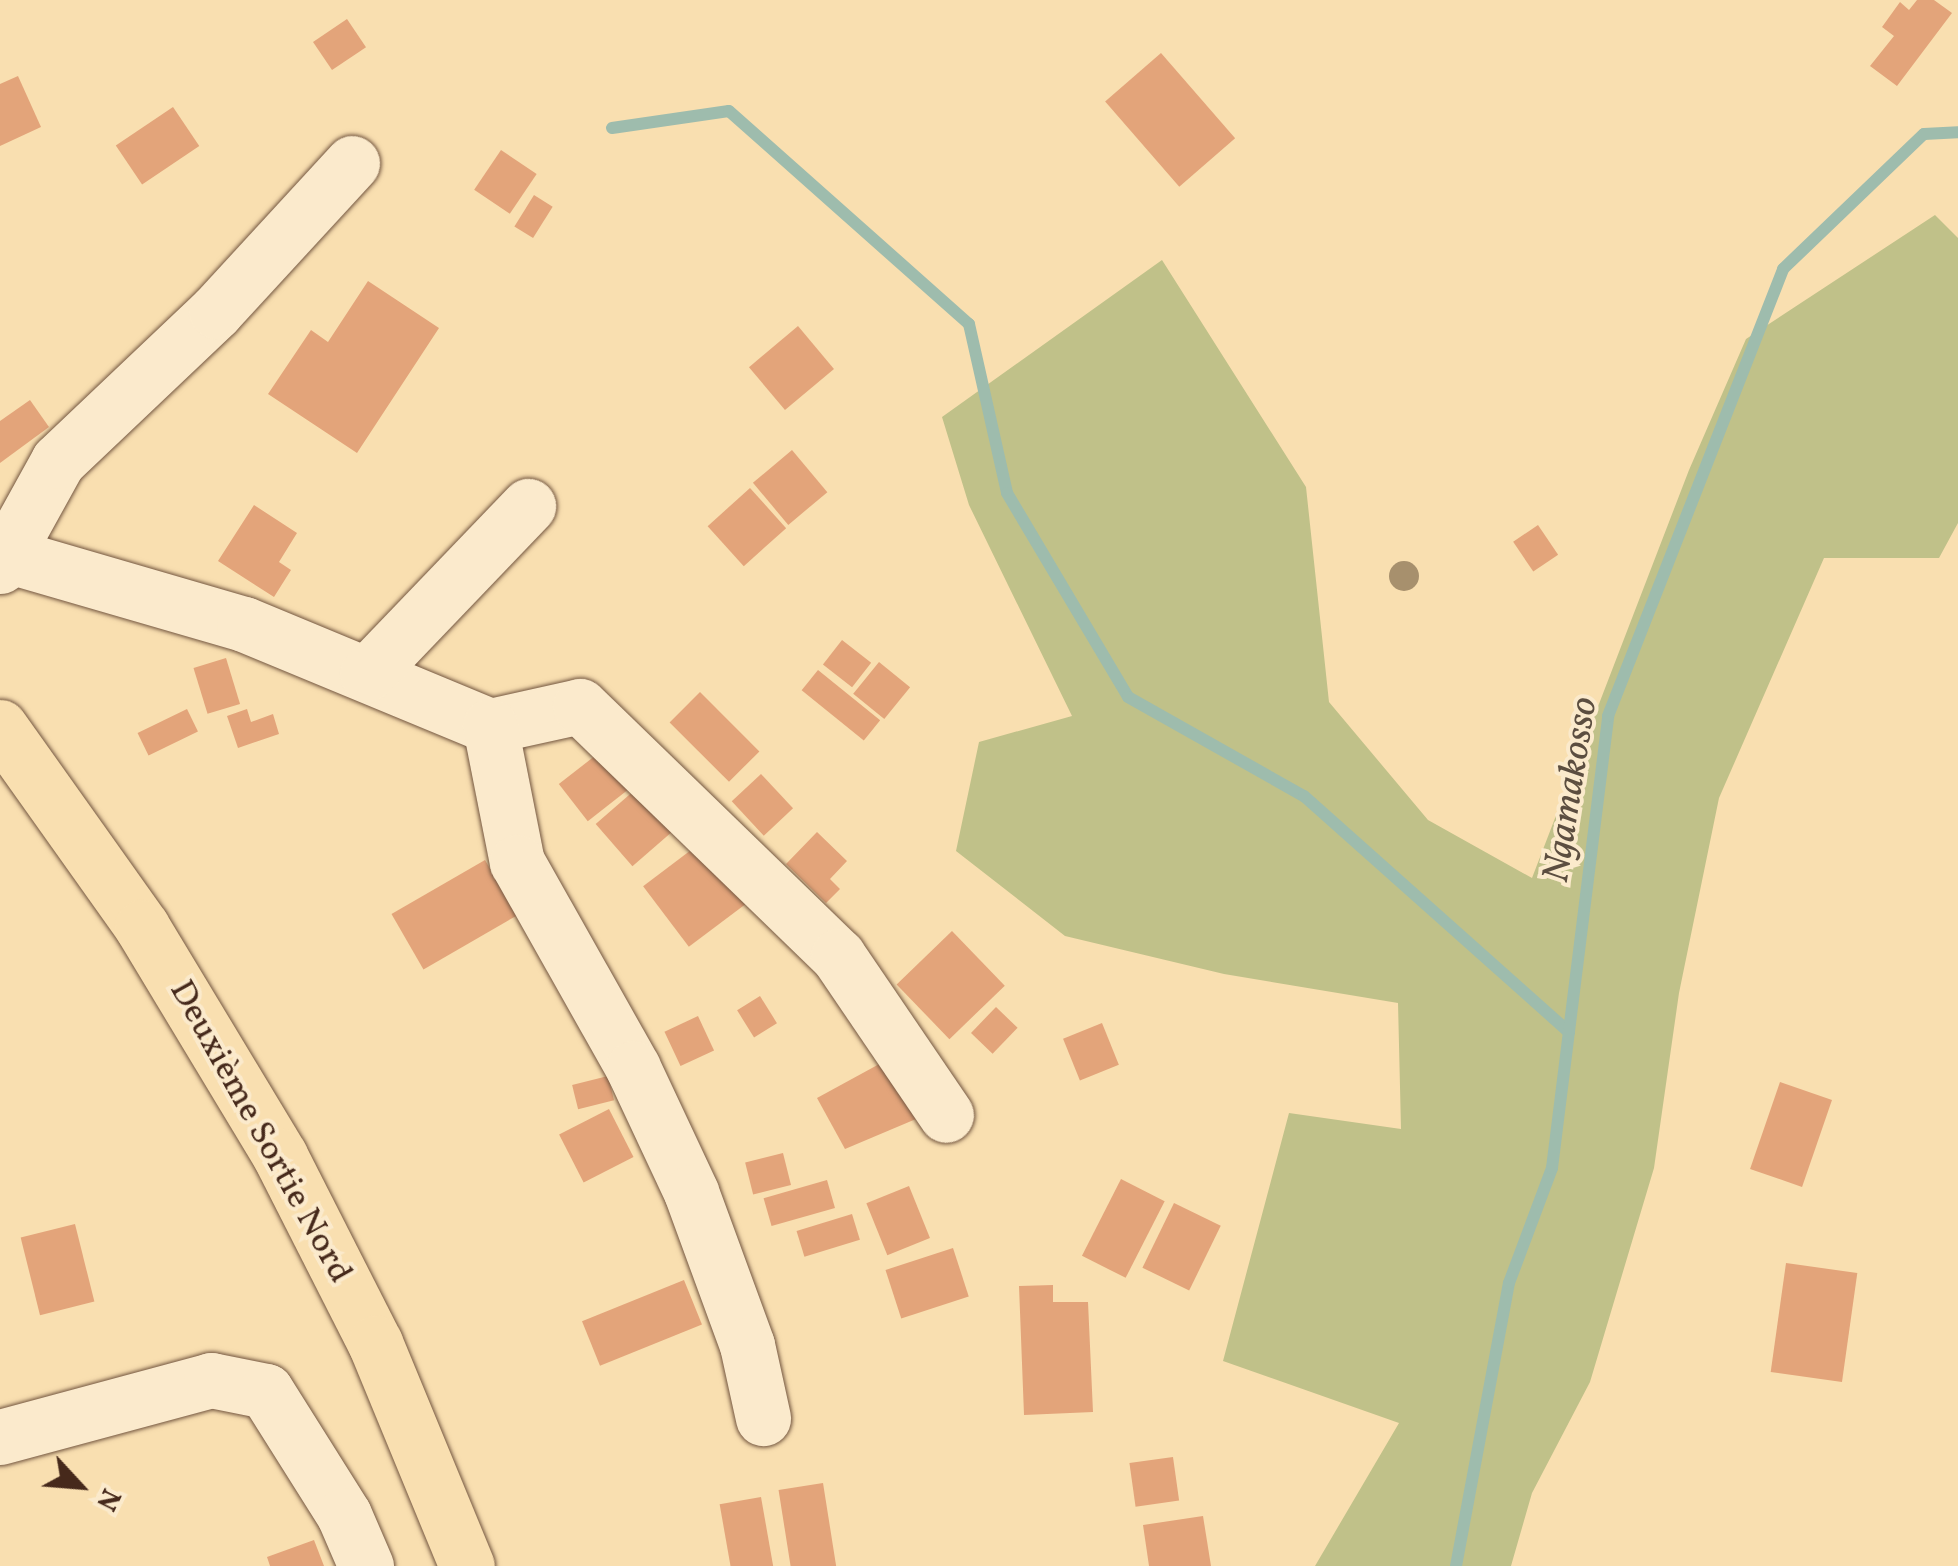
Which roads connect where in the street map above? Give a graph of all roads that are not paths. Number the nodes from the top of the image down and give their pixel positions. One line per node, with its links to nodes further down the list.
1 (352, 163): 3 (street)
2 (528, 506): 4 (street)
3 (5, 561): 4 (street)
4 (367, 674): 5 (street)
5 (490, 726): 7 (street); 8 (street)
6 (0, 727): 11 (main road, Deuxième Sortie Nord)
7 (946, 1114)
8 (763, 1418)
9 (0, 1436): 10 (street)
10 (366, 1566)
11 (467, 1566)

